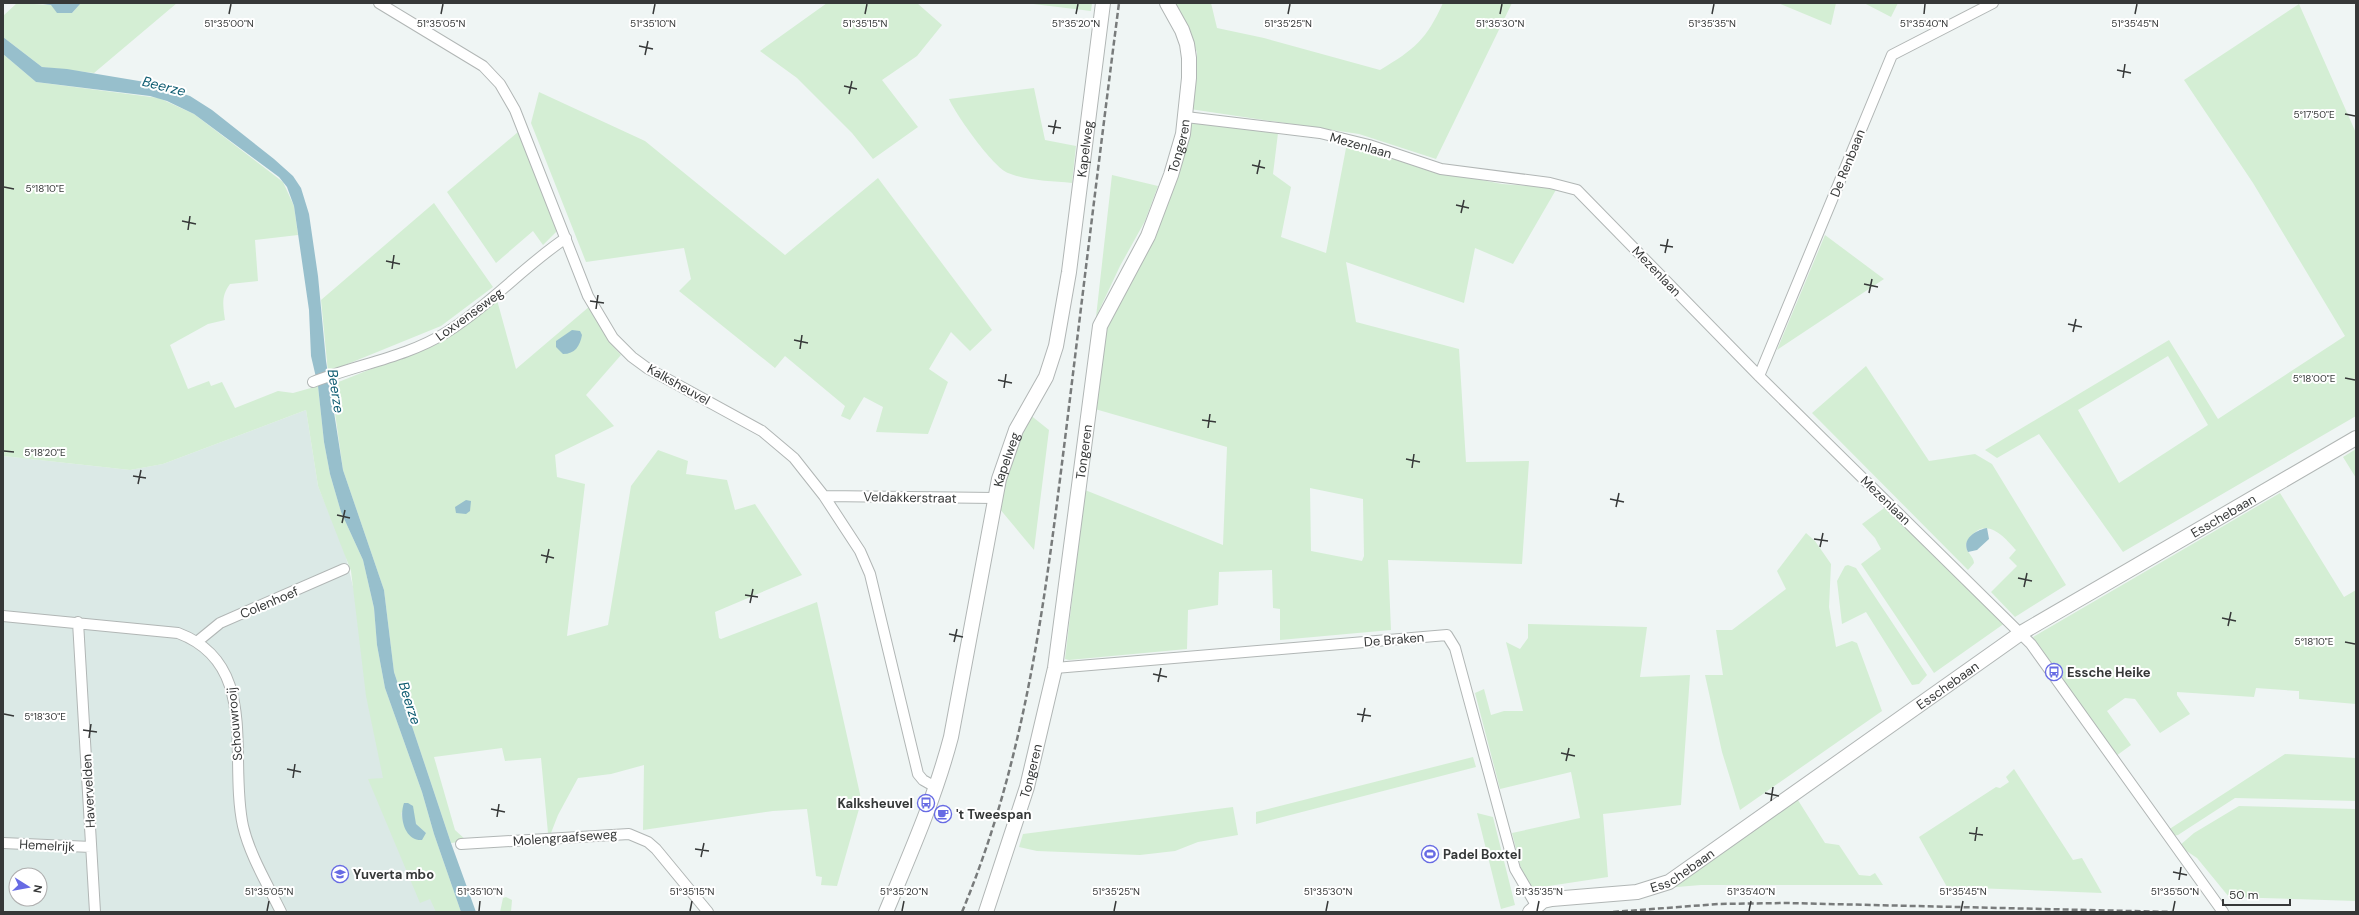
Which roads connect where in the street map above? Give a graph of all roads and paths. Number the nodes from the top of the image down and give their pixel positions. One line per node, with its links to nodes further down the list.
1 (379, 3): 6 (street, Kalksheuvel)
2 (1103, 3): 11 (street, Kapelweg)
3 (1167, 3): 5 (street, Tongeren)
4 (1993, 3): 7 (street, De Renbaan)
5 (1186, 117): 7 (street, Mezenlaan); 17 (street, Tongeren)
6 (566, 238): 8 (street, Loxvenseweg); 10 (street, Kalksheuvel)
7 (1759, 376): 15 (street, Mezenlaan)
8 (314, 381)
9 (2356, 438): 15 (street, Esschebaan)
10 (824, 496): 11 (street, Veldakkerstraat); 18 (street, Kalksheuvel)
11 (995, 498): 18 (street, Kapelweg)
12 (344, 569): 16 (street, Colenhoef)
13 (3, 616): 14 (street, Schouwrooij)
14 (78, 622): 16 (street, Schouwrooij); 21 (street, Havervelden)
15 (2021, 634): 22 (street, Esschebaan); 28 (street)
16 (198, 641): 24 (street, Schouwrooij)
17 (1055, 668): 22 (street, De Braken); 27 (street, Tongeren)
18 (937, 788): 26 (street, Kapelweg)
19 (3, 843): 21 (street, Hemelrijk)
20 (460, 844): 25 (street, Molengraafseweg)
21 (91, 847): 23 (street, Havervelden)
22 (1533, 909)
23 (94, 912)
24 (281, 912)
25 (708, 912)
26 (886, 912)
27 (986, 912)
28 (2223, 912)

